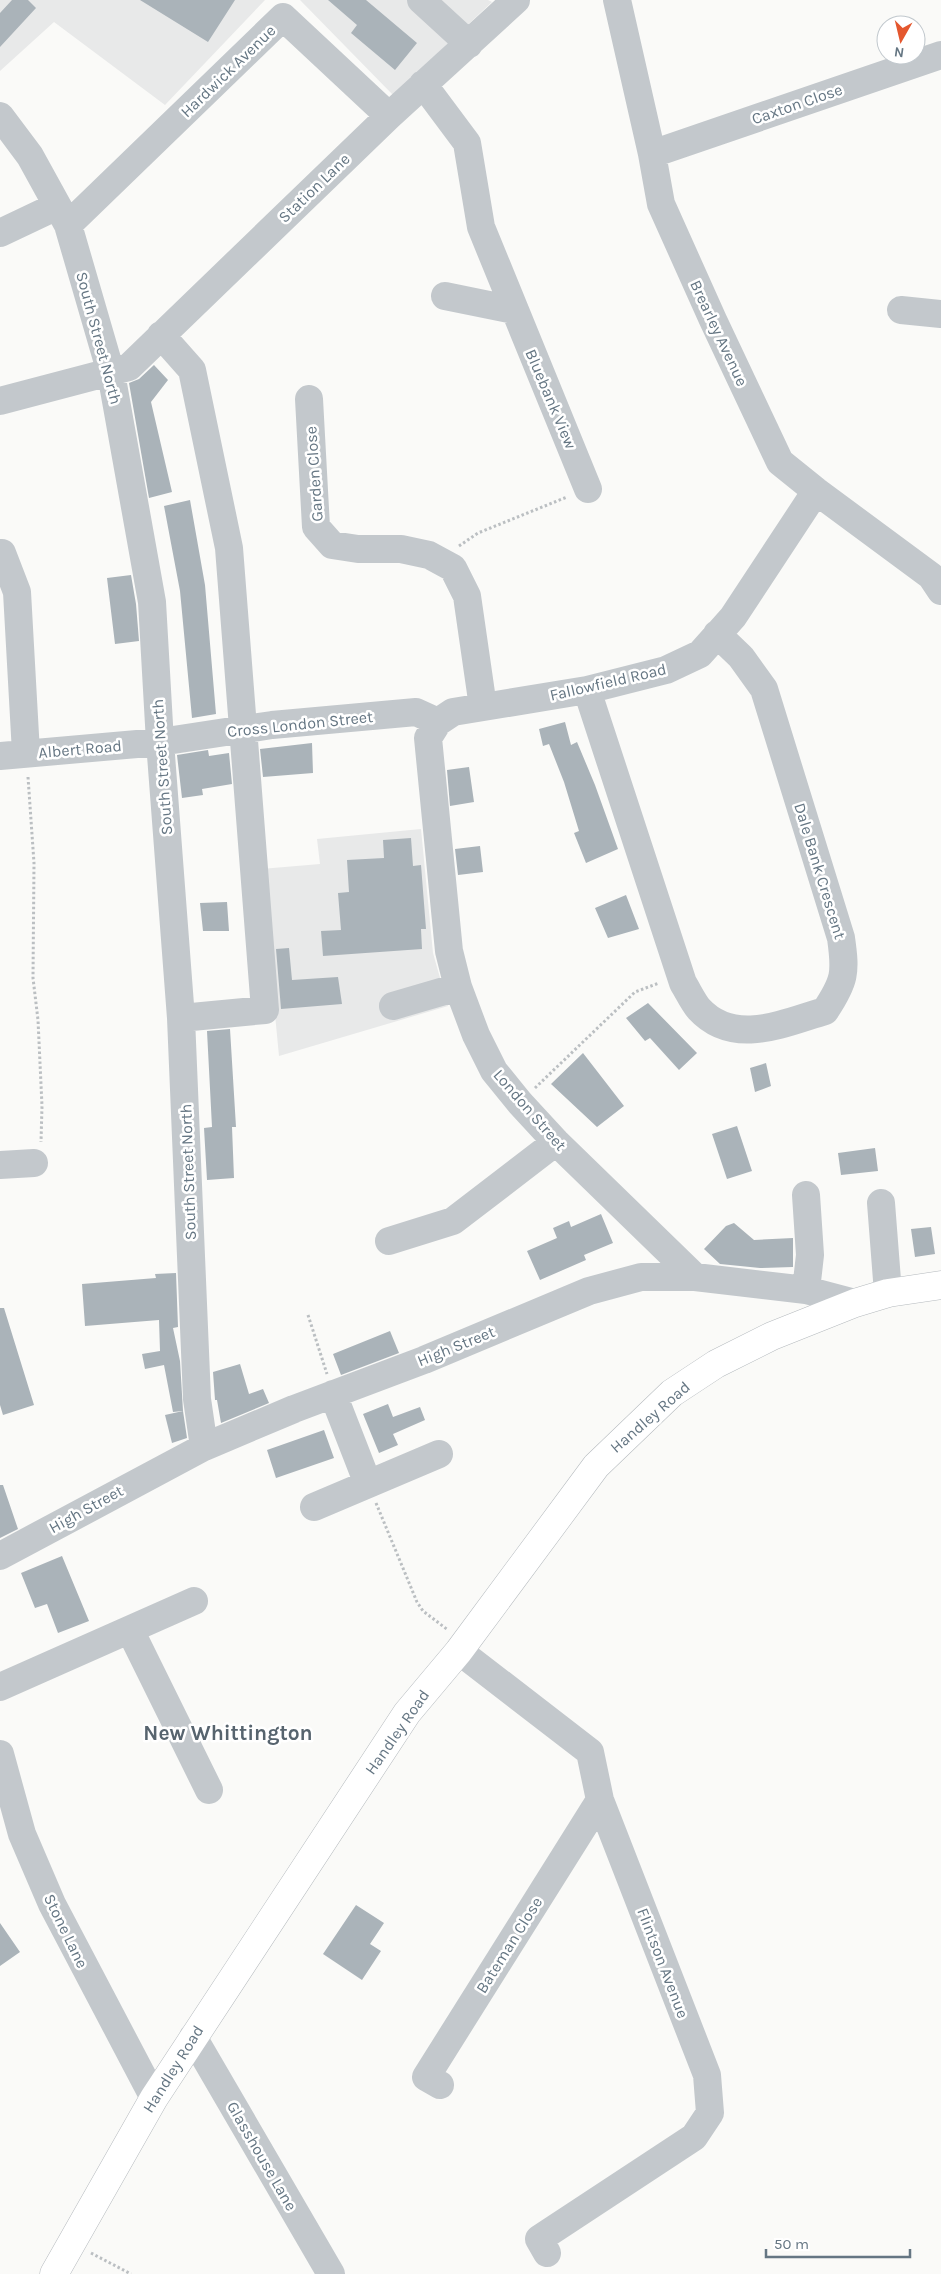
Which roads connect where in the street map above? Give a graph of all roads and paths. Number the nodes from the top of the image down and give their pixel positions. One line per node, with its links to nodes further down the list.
1 (421, 0): 4 (street)
2 (516, 0): 4 (street, Station Lane)
3 (617, 0): 9 (street, Brearley Avenue)
4 (469, 44): 6 (street, Station Lane)
5 (941, 55): 9 (street, Caxton Close)
6 (423, 84): 8 (street, Station Lane); 13 (street, Bluebank View)
7 (0, 116): 10 (street, South Street North)
8 (389, 116): 10 (street, Hardwick Avenue); 16 (street, Station Lane)
9 (652, 154): 21 (street, Brearley Avenue)
10 (63, 215): 11 (street); 17 (street, South Street North)
11 (0, 232)
12 (445, 296): 13 (street)
13 (514, 310): 20 (street, Bluebank View)
14 (901, 310): 15 (street)
15 (941, 314)
16 (161, 335): 17 (street, Station Lane); 29 (street)
17 (111, 373): 19 (street, Station Lane); 30 (street, South Street North)
18 (309, 399): 23 (street, Garden Close)
19 (0, 402)
20 (588, 489): 23 (path)
21 (816, 491): 24 (street, Brearley Avenue); 25 (street, Fallowfield Road)
22 (2, 553): 31 (street)
23 (439, 561): 27 (street, Garden Close)
24 (941, 591)
25 (717, 634): 26 (street, Fallowfield Road); 32 (street, Dale Bank Crescent)
26 (587, 690): 27 (street, Fallowfield Road); 32 (street, Dale Bank Crescent)
27 (483, 707): 28 (street, Fallowfield Road)
28 (438, 722): 29 (street, Cross London Street); 33 (street, London Street)
29 (245, 729): 30 (street, Cross London Street); 35 (street)
30 (160, 742): 31 (street, Albert Road); 35 (street, South Street North)
31 (13, 755): 38 (path)
32 (681, 975): 36 (path)
33 (458, 987): 34 (street); 36 (street, London Street)
34 (393, 1006)
35 (181, 1018): 50 (street, South Street North)
36 (520, 1103): 37 (street, London Street)
37 (556, 1142): 42 (street); 43 (street, London Street)
38 (34, 1163): 39 (street)
39 (0, 1165)
40 (806, 1195): 45 (street)
41 (881, 1203): 46 (street)
42 (389, 1241)
43 (695, 1276): 45 (street, High Street); 49 (street, High Street)
44 (941, 1285): 46 (main road)
45 (806, 1290): 47 (street, High Street)
46 (888, 1293): 47 (main road)
47 (855, 1303): 57 (main road, Handley Road)
48 (308, 1315): 49 (path)
49 (333, 1394): 50 (street, High Street); 52 (street)
50 (204, 1447): 54 (street, High Street)
51 (439, 1454): 52 (street)
52 (368, 1484): 53 (street); 57 (path)
53 (314, 1507)
54 (0, 1556)
55 (194, 1601): 56 (street)
56 (130, 1630): 58 (street); 60 (street)
57 (462, 1647): 61 (street, Flintson Avenue); 62 (main road, Handley Road)
58 (0, 1687)
59 (1, 1764): 64 (street, Stone Lane)
60 (209, 1790)
61 (600, 1800): 63 (street, Bateman Close); 66 (street, Flintson Avenue)
62 (193, 2037): 64 (main road, Handley Road); 69 (street, Glasshouse Lane)
63 (440, 2085)
64 (154, 2098): 65 (main road, Handley Road)
65 (71, 2241): 67 (main road, Handley Road); 68 (path)
66 (547, 2253)
67 (54, 2274)
68 (131, 2274)
69 (331, 2274)

